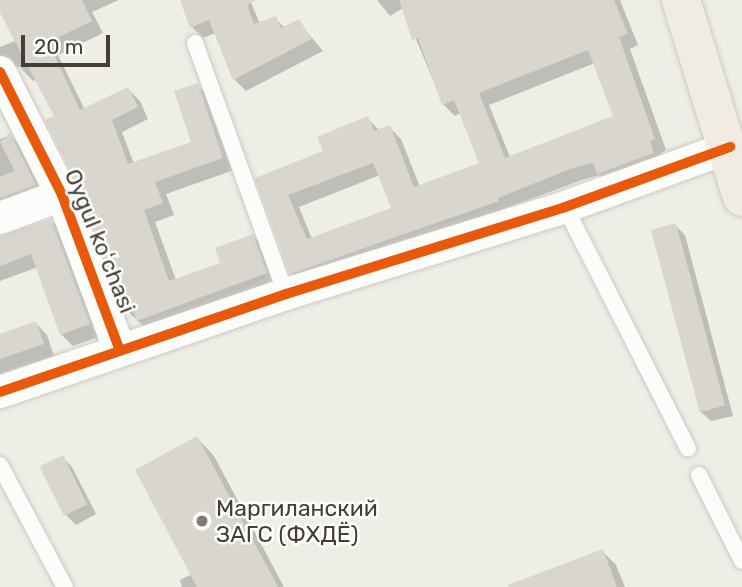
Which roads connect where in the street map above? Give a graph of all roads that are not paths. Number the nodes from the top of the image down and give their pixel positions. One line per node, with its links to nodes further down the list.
1 (681, 0): 4 (main road)
2 (195, 43): 9 (lane)
3 (0, 72): 5 (street, Oygul koʻchasi)
4 (730, 147): 6 (main road); 7 (street)
5 (62, 195): 8 (street, Oygul koʻchasi); 10 (street, Oygul koʻchasi)
6 (742, 197)
7 (565, 207): 9 (street); 12 (lane)
8 (0, 218)
9 (286, 294): 10 (street)
10 (120, 351): 11 (street)
11 (0, 392)
12 (688, 449)
13 (0, 465): 16 (lane)
14 (699, 475): 15 (lane)
15 (742, 561)
16 (65, 587)

